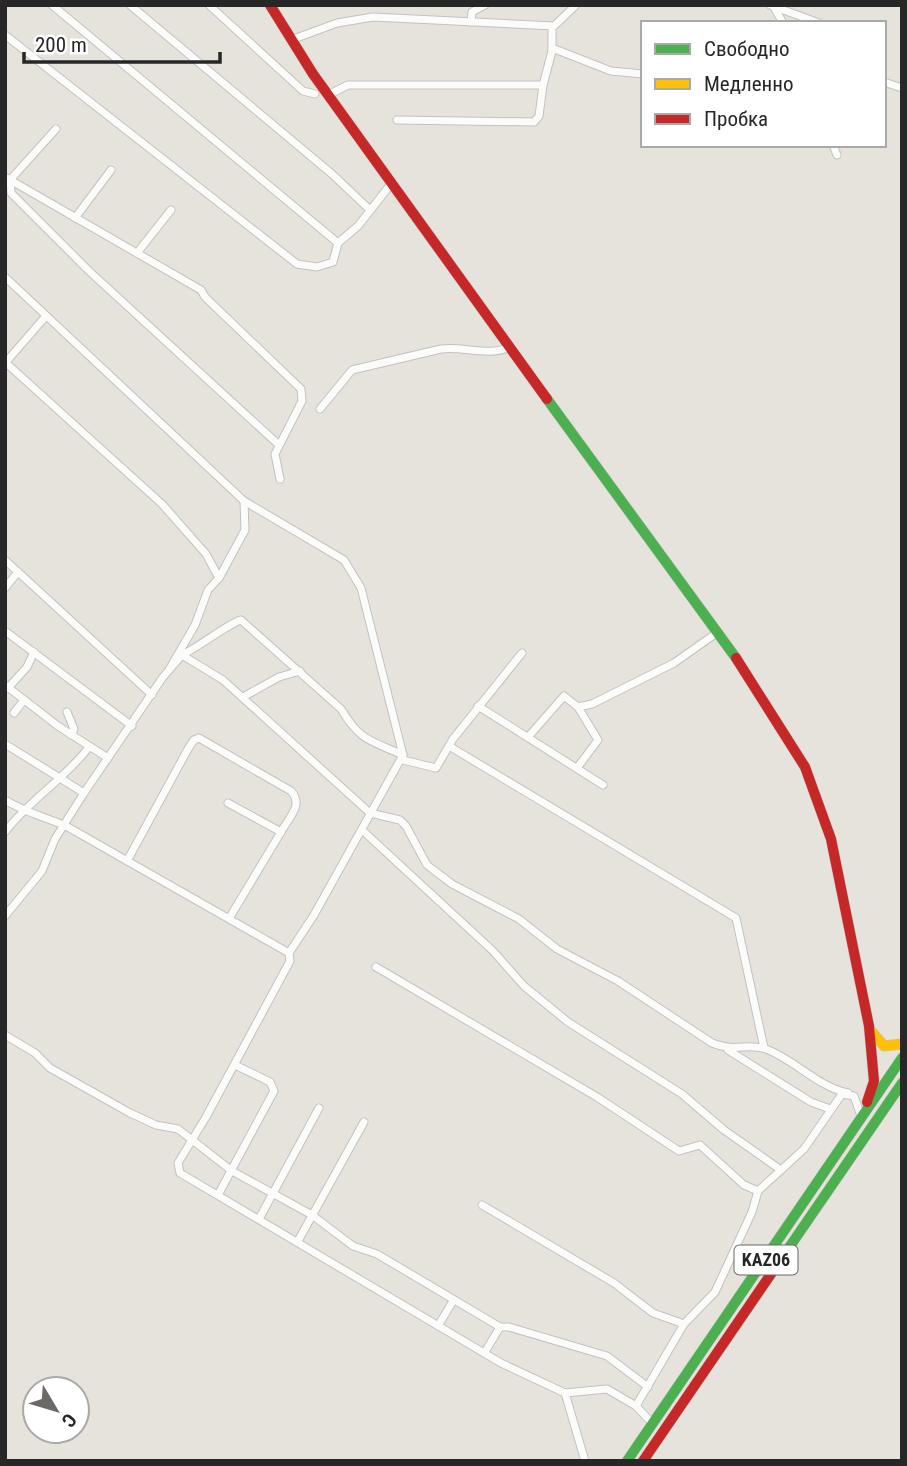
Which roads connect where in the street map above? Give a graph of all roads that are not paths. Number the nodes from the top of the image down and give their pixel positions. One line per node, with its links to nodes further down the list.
1 (52, 5): 30 (street)
2 (130, 5): 27 (street)
3 (209, 5): 18 (street)
4 (270, 5): 14 (main road)
5 (485, 5): 11 (street)
6 (576, 5): 8 (street)
7 (772, 6): 9 (street); 10 (street)
8 (567, 9): 12 (street)
9 (782, 21)
10 (813, 21)
11 (471, 22): 12 (street); 14 (street)
12 (552, 27): 15 (street)
13 (5, 35): 30 (street)
14 (291, 40): 19 (main road)
15 (552, 48): 16 (street); 17 (street)
16 (641, 74)
17 (543, 85): 19 (street); 20 (street)
18 (315, 94)
19 (328, 94): 26 (main road)
20 (397, 120)
21 (56, 129): 25 (street)
22 (834, 147): 23 (street)
23 (836, 155)
24 (111, 170): 29 (street)
25 (8, 179): 29 (street); 37 (street)
26 (391, 184): 27 (street); 34 (main road)
27 (370, 210): 30 (street)
28 (171, 211): 31 (street)
29 (75, 218): 31 (street)
30 (338, 243)
31 (137, 253): 37 (street)
32 (5, 277): 33 (street)
33 (46, 316): 35 (street); 39 (street)
34 (510, 347): 36 (street); 45 (main road)
35 (5, 362): 42 (street)
36 (320, 409)
37 (279, 446): 38 (street)
38 (279, 479)
39 (244, 501): 42 (street); 66 (street)
40 (5, 560): 41 (street)
41 (18, 572): 43 (street); 52 (street)
42 (219, 578): 50 (street)
43 (5, 588)
44 (5, 631): 46 (street)
45 (718, 632): 56 (street); 84 (main road)
46 (34, 652): 51 (street); 59 (street)
47 (523, 653): 55 (street)
48 (183, 655): 49 (street); 50 (street); 53 (street)
49 (300, 671): 53 (street); 66 (street)
50 (169, 672): 52 (street)
51 (7, 686): 54 (street)
52 (152, 695): 59 (street)
53 (243, 697): 74 (street)
54 (24, 700): 58 (street); 60 (street)
55 (478, 706): 61 (street); 63 (street)
56 (578, 707): 61 (street); 67 (street)
57 (66, 712): 60 (street)
58 (15, 713)
59 (132, 726): 65 (street)
60 (71, 735): 64 (street)
61 (529, 736): 67 (street)
62 (5, 744): 68 (street)
63 (449, 746): 66 (street); 87 (street)
64 (89, 747): 65 (street); 68 (street)
65 (108, 758): 70 (street)
66 (403, 758): 74 (street)
67 (577, 768): 69 (street)
68 (58, 780): 70 (street); 73 (street)
69 (603, 785)
70 (84, 793): 75 (street)
71 (5, 800): 73 (street)
72 (228, 803): 78 (street)
73 (23, 811): 75 (street); 77 (street)
74 (370, 813): 76 (street); 88 (street)
75 (66, 826): 79 (street); 80 (street)
76 (362, 830): 82 (street); 98 (street)
77 (5, 832)
78 (281, 832): 79 (street); 81 (street)
79 (127, 861): 81 (street)
80 (5, 916)
81 (230, 917): 82 (street)
82 (289, 953): 90 (street)
83 (376, 967): 100 (street)
84 (869, 1026): 86 (main road); 95 (main road)
85 (5, 1035): 97 (street)
86 (902, 1044)
87 (764, 1048): 88 (street); 92 (street)
88 (728, 1050): 94 (street)
89 (902, 1058): 95 (main road, KАZ06)
90 (235, 1065): 97 (street); 99 (street)
91 (902, 1083): 118 (main road, KАZ06)
92 (848, 1093): 94 (street); 95 (street)
93 (319, 1108): 101 (street)
94 (830, 1109): 98 (street)
95 (861, 1117): 115 (main road, KАZ06)
96 (364, 1122): 104 (street)
97 (192, 1138): 99 (street); 102 (street)
98 (781, 1170): 100 (street)
99 (232, 1171): 101 (street); 102 (street)
100 (758, 1191): 108 (street)
101 (273, 1194): 104 (street); 105 (street)
102 (218, 1195): 105 (street)
103 (482, 1205): 108 (street)
104 (312, 1214): 106 (street); 107 (street)
105 (260, 1219): 106 (street)
106 (298, 1241): 109 (street)
107 (453, 1301): 109 (street); 110 (street)
108 (684, 1324): 112 (street)
109 (438, 1325): 111 (street)
110 (500, 1327): 111 (street); 112 (street)
111 (485, 1352): 113 (street)
112 (648, 1387): 114 (street)
113 (565, 1393): 114 (street); 116 (street)
114 (636, 1406): 115 (street)
115 (652, 1423): 117 (main road, KАZ06)
116 (585, 1461)
117 (627, 1461)
118 (643, 1461)

